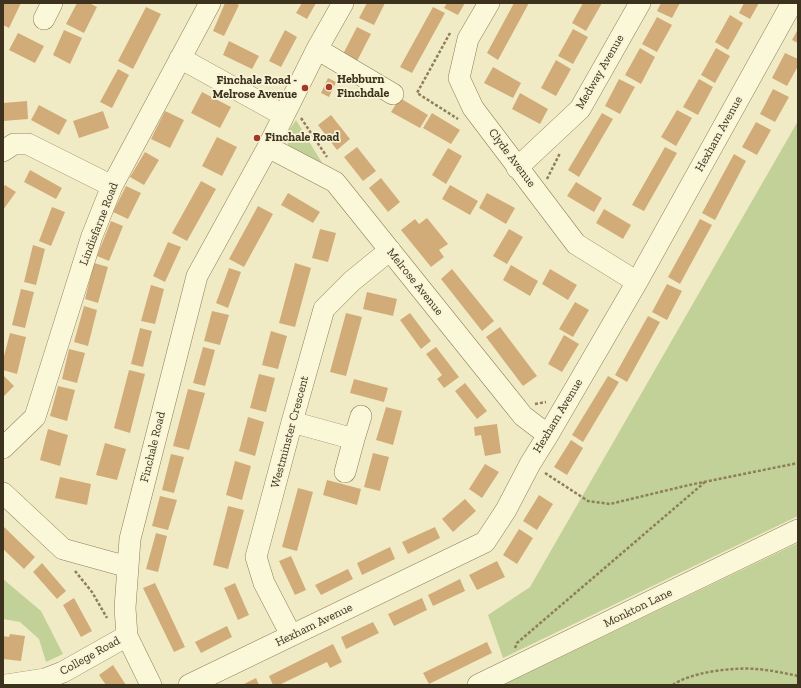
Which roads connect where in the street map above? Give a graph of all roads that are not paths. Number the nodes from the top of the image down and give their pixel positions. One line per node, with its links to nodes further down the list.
1 (343, 3): 6 (street, Finchale Road)
2 (489, 3): 12 (street, Clyde Avenue)
3 (640, 3): 12 (street, Medway Avenue)
4 (792, 3): 15 (street, Hexham Avenue)
5 (206, 5): 7 (street, Lindisfarne Road)
6 (317, 50): 8 (street); 9 (street, Finchale Road)
7 (180, 58): 9 (street); 13 (street, Lindisfarne Road)
8 (393, 94)
9 (287, 107): 10 (street, Finchale Road)
10 (268, 146): 14 (street, Melrose Avenue); 24 (street, Finchale Road)
11 (3, 151): 13 (street)
12 (517, 168): 15 (street, Clyde Avenue)
13 (112, 186): 20 (street, Lindisfarne Road)
14 (390, 250): 17 (street, Westminster Crescent); 18 (street, Melrose Avenue)
15 (637, 282): 18 (street, Hexham Avenue)
16 (361, 416): 19 (street)
17 (292, 422): 19 (street); 25 (street, Westminster Crescent)
18 (548, 435): 25 (street, Hexham Avenue)
19 (354, 439): 21 (street)
20 (3, 448)
21 (345, 472)
22 (3, 493): 24 (street)
23 (798, 530): 30 (street, Monkton Lane)
24 (128, 567): 26 (street, Finchale Road)
25 (291, 636): 29 (street, Hexham Avenue)
26 (120, 640): 27 (street, College Road); 28 (street, Finchale Road)
27 (6, 685)
28 (151, 685)
29 (189, 685)
30 (478, 685)

